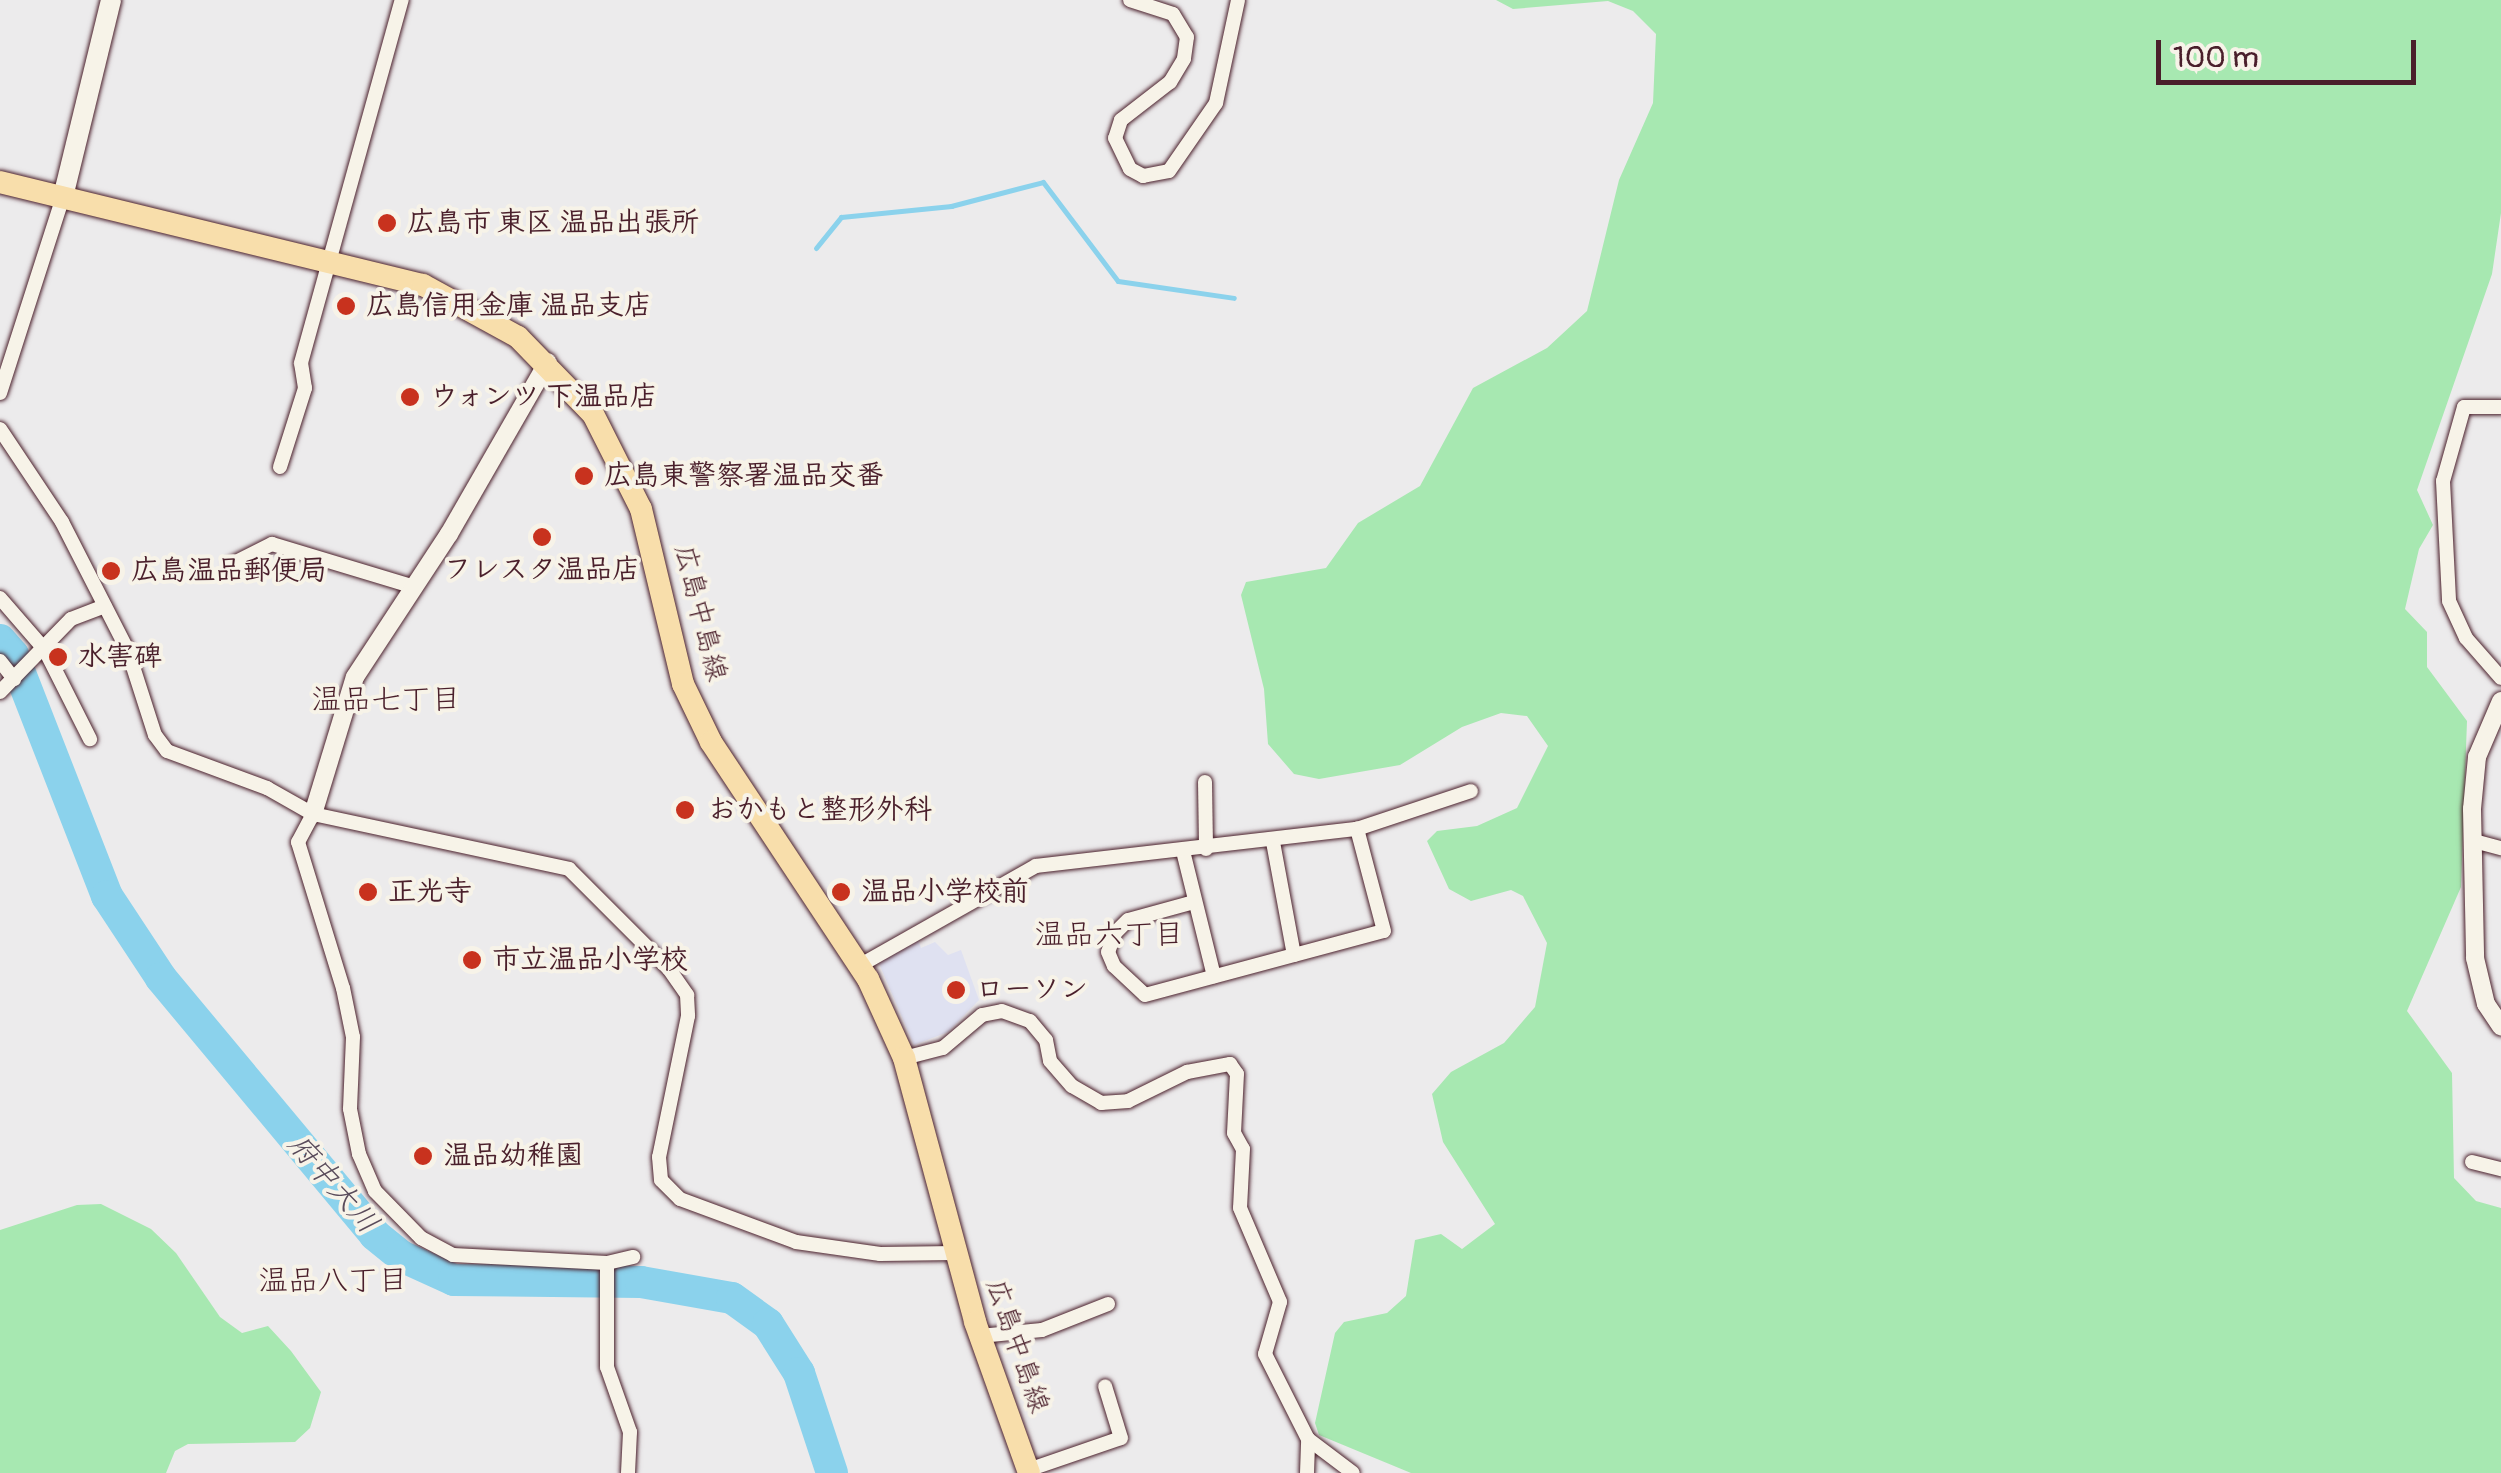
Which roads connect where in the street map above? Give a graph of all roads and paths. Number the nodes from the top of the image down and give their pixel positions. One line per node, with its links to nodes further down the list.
1 (111, 0): 6 (main road)
2 (402, 0): 7 (street)
3 (1130, 0): 4 (street)
4 (1238, 0)
5 (0, 182): 6 (main road, 広島中島線)
6 (63, 197): 7 (main road, 広島中島線); 9 (street)
7 (333, 264): 8 (main road, 広島中島線); 12 (street)
8 (548, 362): 14 (street); 35 (main road, 広島中島線)
9 (0, 394)
10 (2501, 407): 19 (street)
11 (0, 429): 16 (street)
12 (280, 467)
13 (232, 564): 14 (street)
14 (414, 587): 26 (street)
15 (0, 598): 17 (street)
16 (105, 606): 17 (street); 26 (street)
17 (46, 650): 20 (street); 23 (street)
18 (0, 661): 20 (street)
19 (2501, 678)
20 (14, 680): 21 (street)
21 (0, 692)
22 (2501, 701): 28 (street)
23 (90, 738)
24 (1206, 782): 31 (street)
25 (1470, 791): 27 (street)
26 (312, 814): 41 (street); 43 (street)
27 (1358, 829): 29 (street); 34 (street)
28 (2474, 841): 30 (street); 37 (street)
29 (1272, 842): 31 (street); 34 (street)
30 (2501, 848)
31 (1206, 849): 32 (street)
32 (1183, 852): 33 (street); 35 (street)
33 (1194, 902): 36 (street); 36 (street)
34 (1294, 955): 36 (street)
35 (859, 966): 38 (main road, 広島中島線)
36 (1214, 976)
37 (2501, 1026)
38 (904, 1058): 41 (main road, 広島中島線); 47 (street)
39 (2472, 1162): 40 (street)
40 (2501, 1169)
41 (955, 1252): 45 (main road, 広島中島線)
42 (633, 1257): 43 (street)
43 (607, 1265): 49 (street)
44 (1108, 1304): 45 (street)
45 (980, 1336): 48 (main road, 広島中島線)
46 (1105, 1386): 48 (street)
47 (1308, 1439): 50 (street); 51 (street)
48 (1029, 1472)
49 (628, 1473)
50 (1308, 1473)
51 (1354, 1473)

